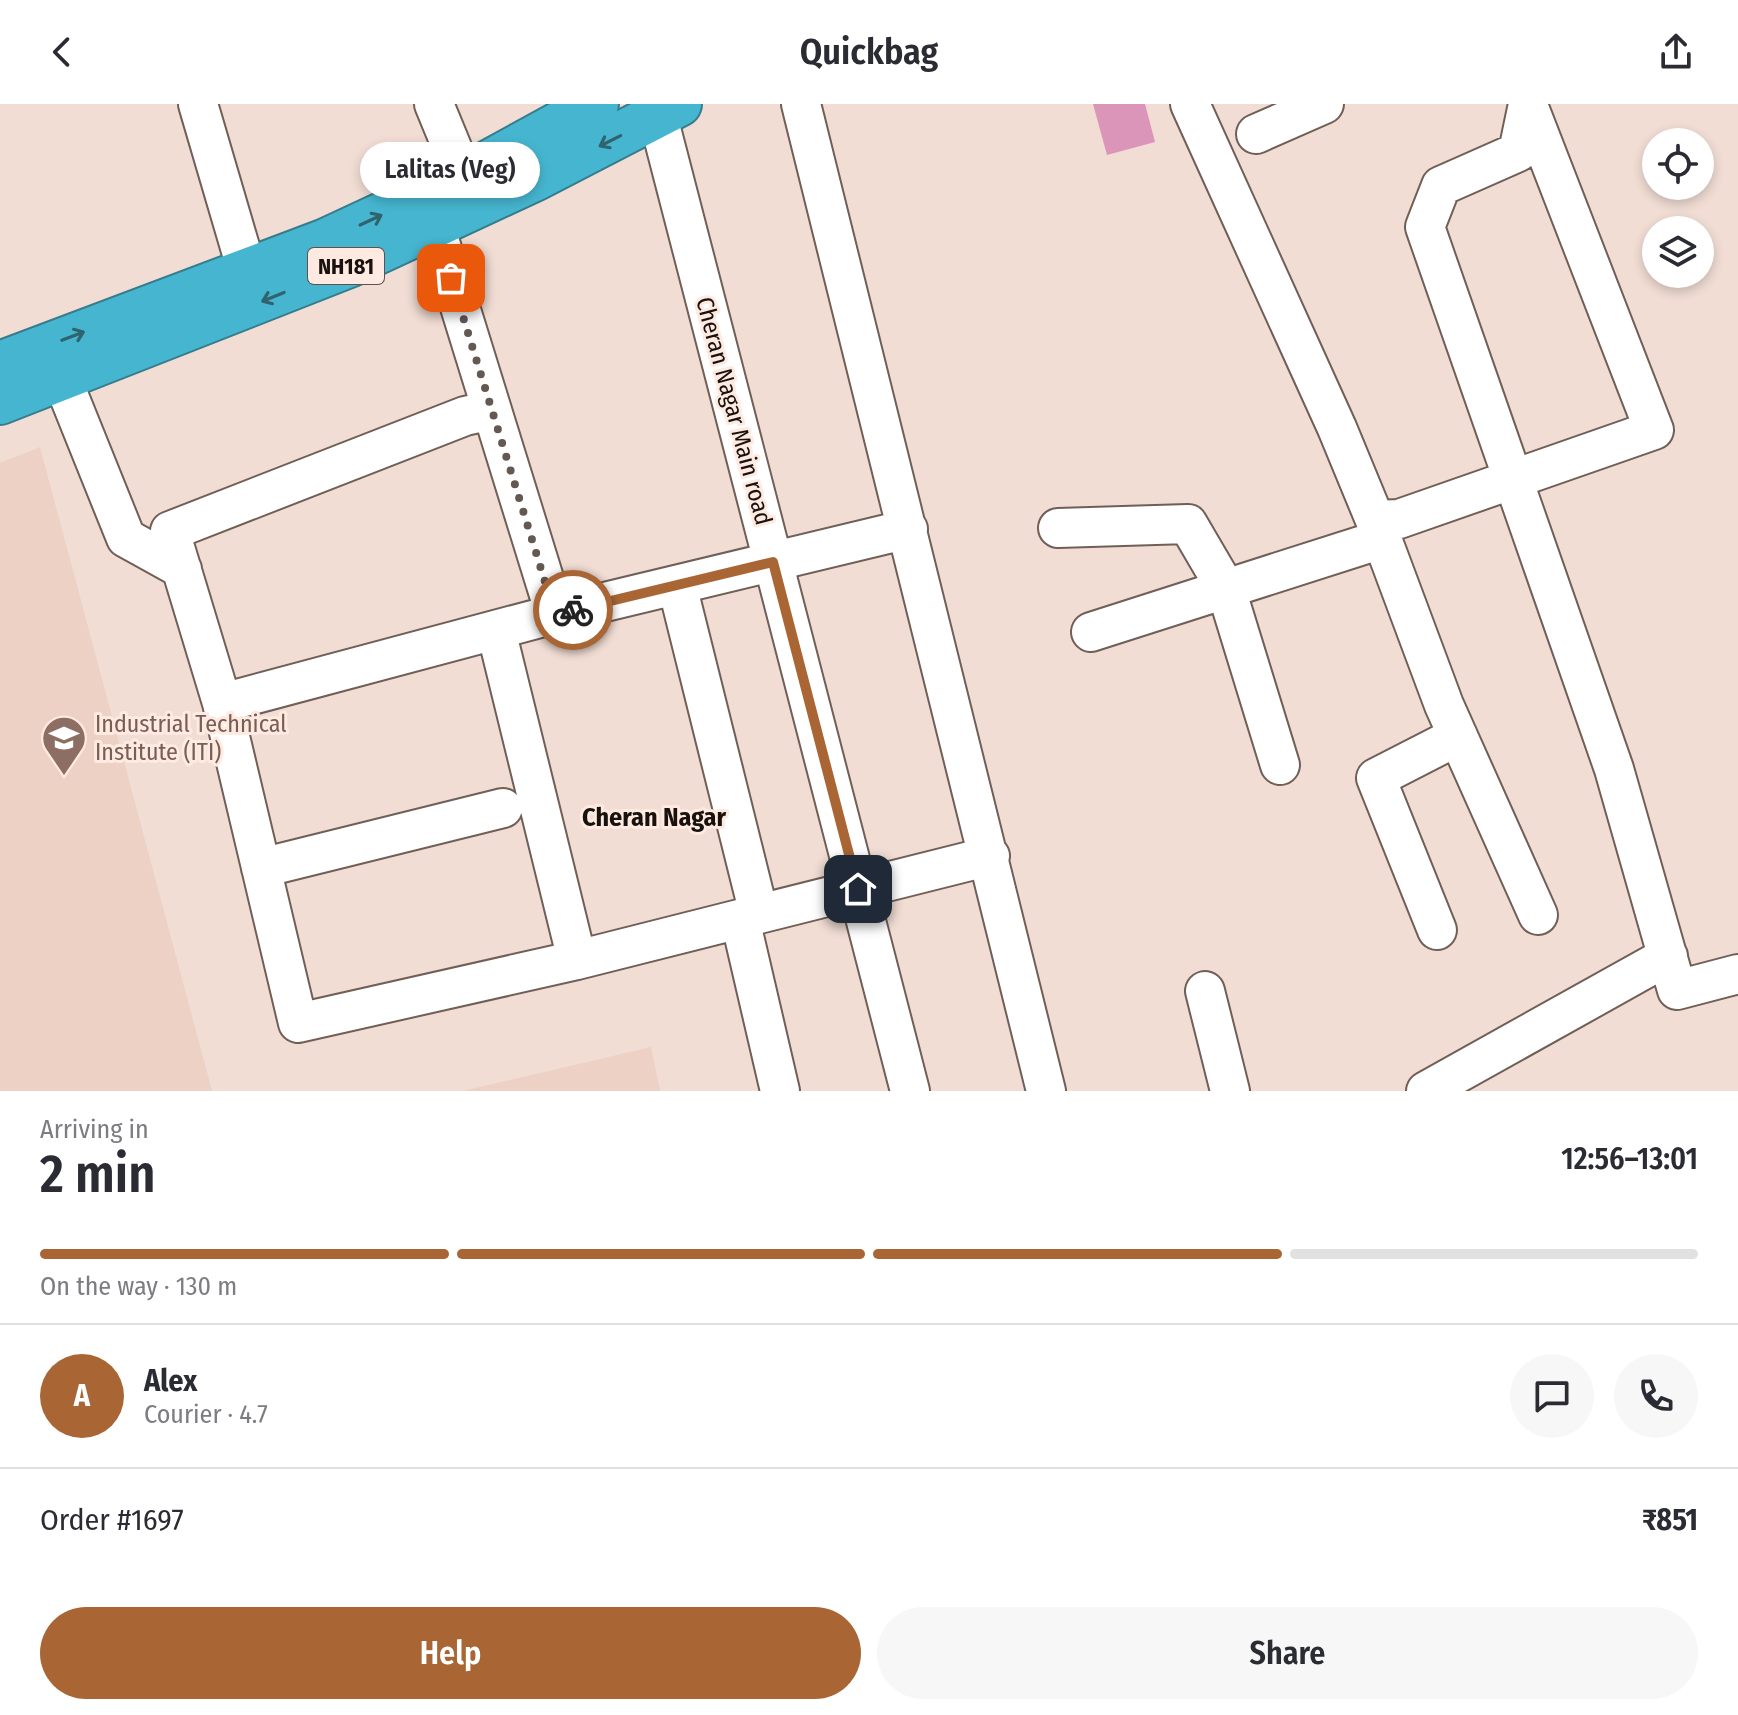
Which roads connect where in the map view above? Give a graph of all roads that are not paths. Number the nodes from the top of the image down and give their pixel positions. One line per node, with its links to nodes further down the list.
1 (198, 104): 12 (street)
2 (434, 104): 10 (street)
3 (801, 104): 19 (street)
4 (1190, 104): 20 (street)
5 (1324, 104): 9 (street)
6 (1528, 104): 17 (street); 17 (street)
7 (583, 107): 10 (highway, NH181)
8 (663, 108): 11 (highway, NH181, one-way to 11); 21 (street, Cheran Nagar Main road)
9 (1256, 134)
10 (464, 177): 12 (highway, NH181, one-way to 10)
11 (435, 226): 14 (highway, NH181, one-way to 14); 16 (street)
12 (247, 271): 13 (highway, NH181, one-way to 12)
13 (0, 364)
14 (62, 379): 15 (highway, NH181); 22 (street)
15 (0, 402)
16 (492, 410): 22 (street); 25 (street)
17 (1513, 478): 20 (street); 38 (street)
18 (1058, 528): 24 (street)
19 (908, 529): 21 (street); 32 (street)
20 (1378, 529): 24 (street); 29 (street)
21 (773, 562): 23 (street); 34 (street, Cheran Nagar Main road)
22 (182, 569): 28 (street)
23 (677, 585): 25 (street); 36 (street)
24 (1226, 589): 27 (street); 30 (street)
25 (555, 614): 26 (street)
26 (496, 630): 28 (street); 39 (street)
27 (1091, 632)
28 (222, 703): 33 (street)
29 (1458, 736): 35 (street); 37 (street)
30 (1280, 765)
31 (503, 808): 33 (street)
32 (990, 856): 34 (street); 44 (street)
33 (261, 868): 39 (street)
34 (858, 889): 36 (street); 43 (street, Cheran Nagar Main road)
35 (1538, 915)
36 (749, 917): 39 (street); 42 (street)
37 (1437, 930)
38 (1668, 956): 40 (street); 46 (street)
39 (577, 960)
40 (1738, 974)
41 (1205, 991): 45 (street)
42 (780, 1091)
43 (910, 1091)
44 (1046, 1091)
45 (1230, 1091)
46 (1426, 1091)

